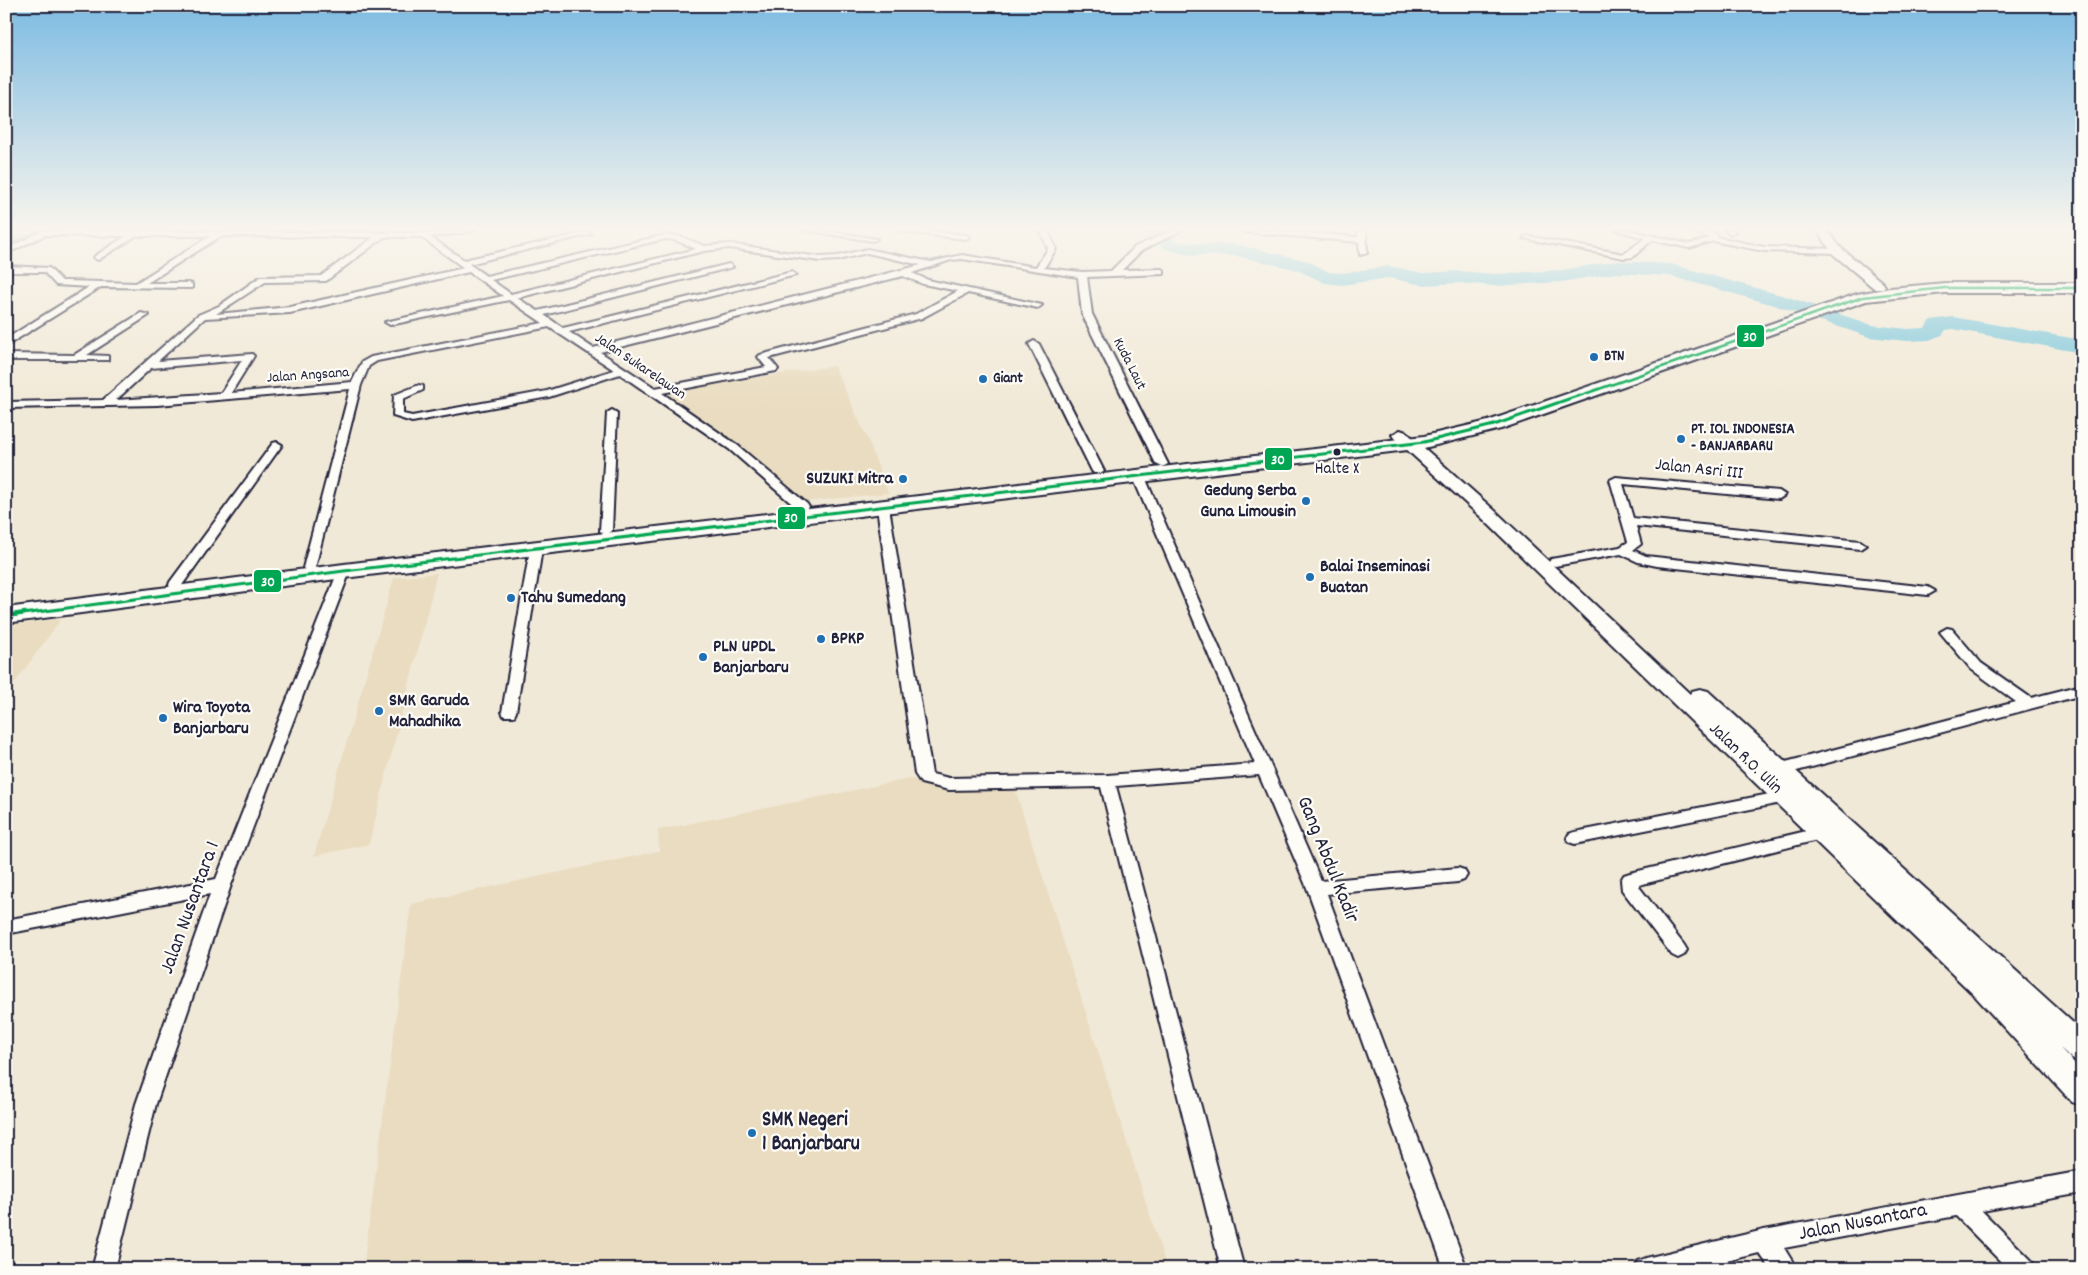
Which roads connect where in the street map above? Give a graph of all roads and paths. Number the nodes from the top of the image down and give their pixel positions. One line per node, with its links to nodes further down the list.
1 (91, 290): 22 (street)
2 (248, 290): 18 (street)
3 (380, 290): 18 (street)
4 (499, 290): 13 (street, Jalan Sukarelawan)
5 (540, 290): 13 (street)
6 (637, 290): 16 (street)
7 (732, 290): 21 (street)
8 (838, 290): 24 (street)
9 (967, 290): 14 (street); 32 (street)
10 (1084, 290): 39 (street, Kuda Laut)
11 (1860, 290): 15 (highway)
12 (1910, 290): 15 (highway)
13 (510, 297): 16 (street, Jalan Sukarelawan); 19 (street)
14 (1038, 305)
15 (1814, 310): 37 (highway)
16 (537, 314): 20 (street, Jalan Sukarelawan)
17 (144, 315): 26 (street)
18 (200, 318): 28 (street)
19 (390, 322)
20 (551, 324): 21 (street, Jalan Sukarelawan); 30 (street)
21 (561, 331): 24 (street, Jalan Sukarelawan)
22 (6, 343)
23 (1034, 344): 40 (street)
24 (591, 351): 29 (street, Jalan Sukarelawan)
25 (6, 357): 26 (street)
26 (76, 358): 27 (street)
27 (104, 358)
28 (150, 365): 33 (street); 34 (street)
29 (620, 371): 31 (street); 32 (street, Jalan Sukarelawan)
30 (356, 385): 33 (street, Jalan Angsana); 53 (street, Jalan Angsana)
31 (419, 388)
32 (652, 392): 44 (street, Jalan Sukarelawan)
33 (222, 398): 34 (street, Jalan Angsana)
34 (106, 403): 35 (street, Jalan Angsana)
35 (6, 405)
36 (612, 413): 48 (street)
37 (1412, 438): 39 (highway); 41 (highway); 46 (main road, Jalan R.O. Ulin)
38 (277, 444): 55 (street)
39 (1162, 464): 40 (highway)
40 (1098, 471): 42 (highway)
41 (1138, 475): 42 (highway); 63 (street, Gang Abdul Kadir)
42 (961, 492): 44 (highway); 45 (highway)
43 (1779, 495): 47 (street, Jalan Asri III)
44 (803, 506): 48 (highway)
45 (883, 507): 50 (highway); 65 (street)
46 (1494, 511): 52 (main road, Jalan R.O. Ulin); 66 (main road, Jalan R.O. Ulin)
47 (1627, 521): 49 (street); 51 (street)
48 (606, 531): 53 (highway)
49 (1860, 545)
50 (536, 549): 54 (highway); 62 (street)
51 (1623, 550): 52 (street); 56 (street)
52 (1555, 562): 64 (main road, Jalan R.O. Ulin)
53 (309, 568): 55 (highway)
54 (344, 570): 58 (highway); 70 (street, Jalan Nusantara 1)
55 (175, 585): 57 (highway)
56 (1928, 590)
57 (6, 605)
58 (6, 616)
59 (1947, 632): 61 (street)
60 (2082, 690): 61 (street)
61 (2030, 705): 64 (street)
62 (509, 712)
63 (1266, 769): 65 (street); 71 (street, Gang Abdul Kadir)
64 (1778, 770): 73 (main road, Jalan R.O. Ulin)
65 (1108, 781): 82 (street)
66 (1785, 797): 67 (main road, Jalan R.O. Ulin); 68 (street)
67 (1822, 833): 73 (main road, Jalan R.O. Ulin); 74 (street)
68 (1575, 838)
69 (1458, 874): 71 (street)
70 (222, 885): 72 (street); 81 (street, Jalan Nusantara 1)
71 (1316, 888): 83 (street, Gang Abdul Kadir)
72 (6, 927)
73 (1956, 947): 75 (main road, Jalan R.O. Ulin)
74 (1678, 950)
75 (1997, 984): 76 (main road, Jalan R.O. Ulin); 77 (main road, Jalan R.O. Ulin)
76 (2082, 1050)
77 (2082, 1092)
78 (2082, 1182): 79 (street, Jalan Nusantara)
79 (1960, 1205): 80 (street, Jalan Nusantara); 86 (street)
80 (1764, 1241): 84 (street, Jalan Nusantara); 85 (street)
81 (103, 1269)
82 (1232, 1269)
83 (1456, 1269)
84 (1646, 1269)
85 (1786, 1269)
86 (2024, 1269)

